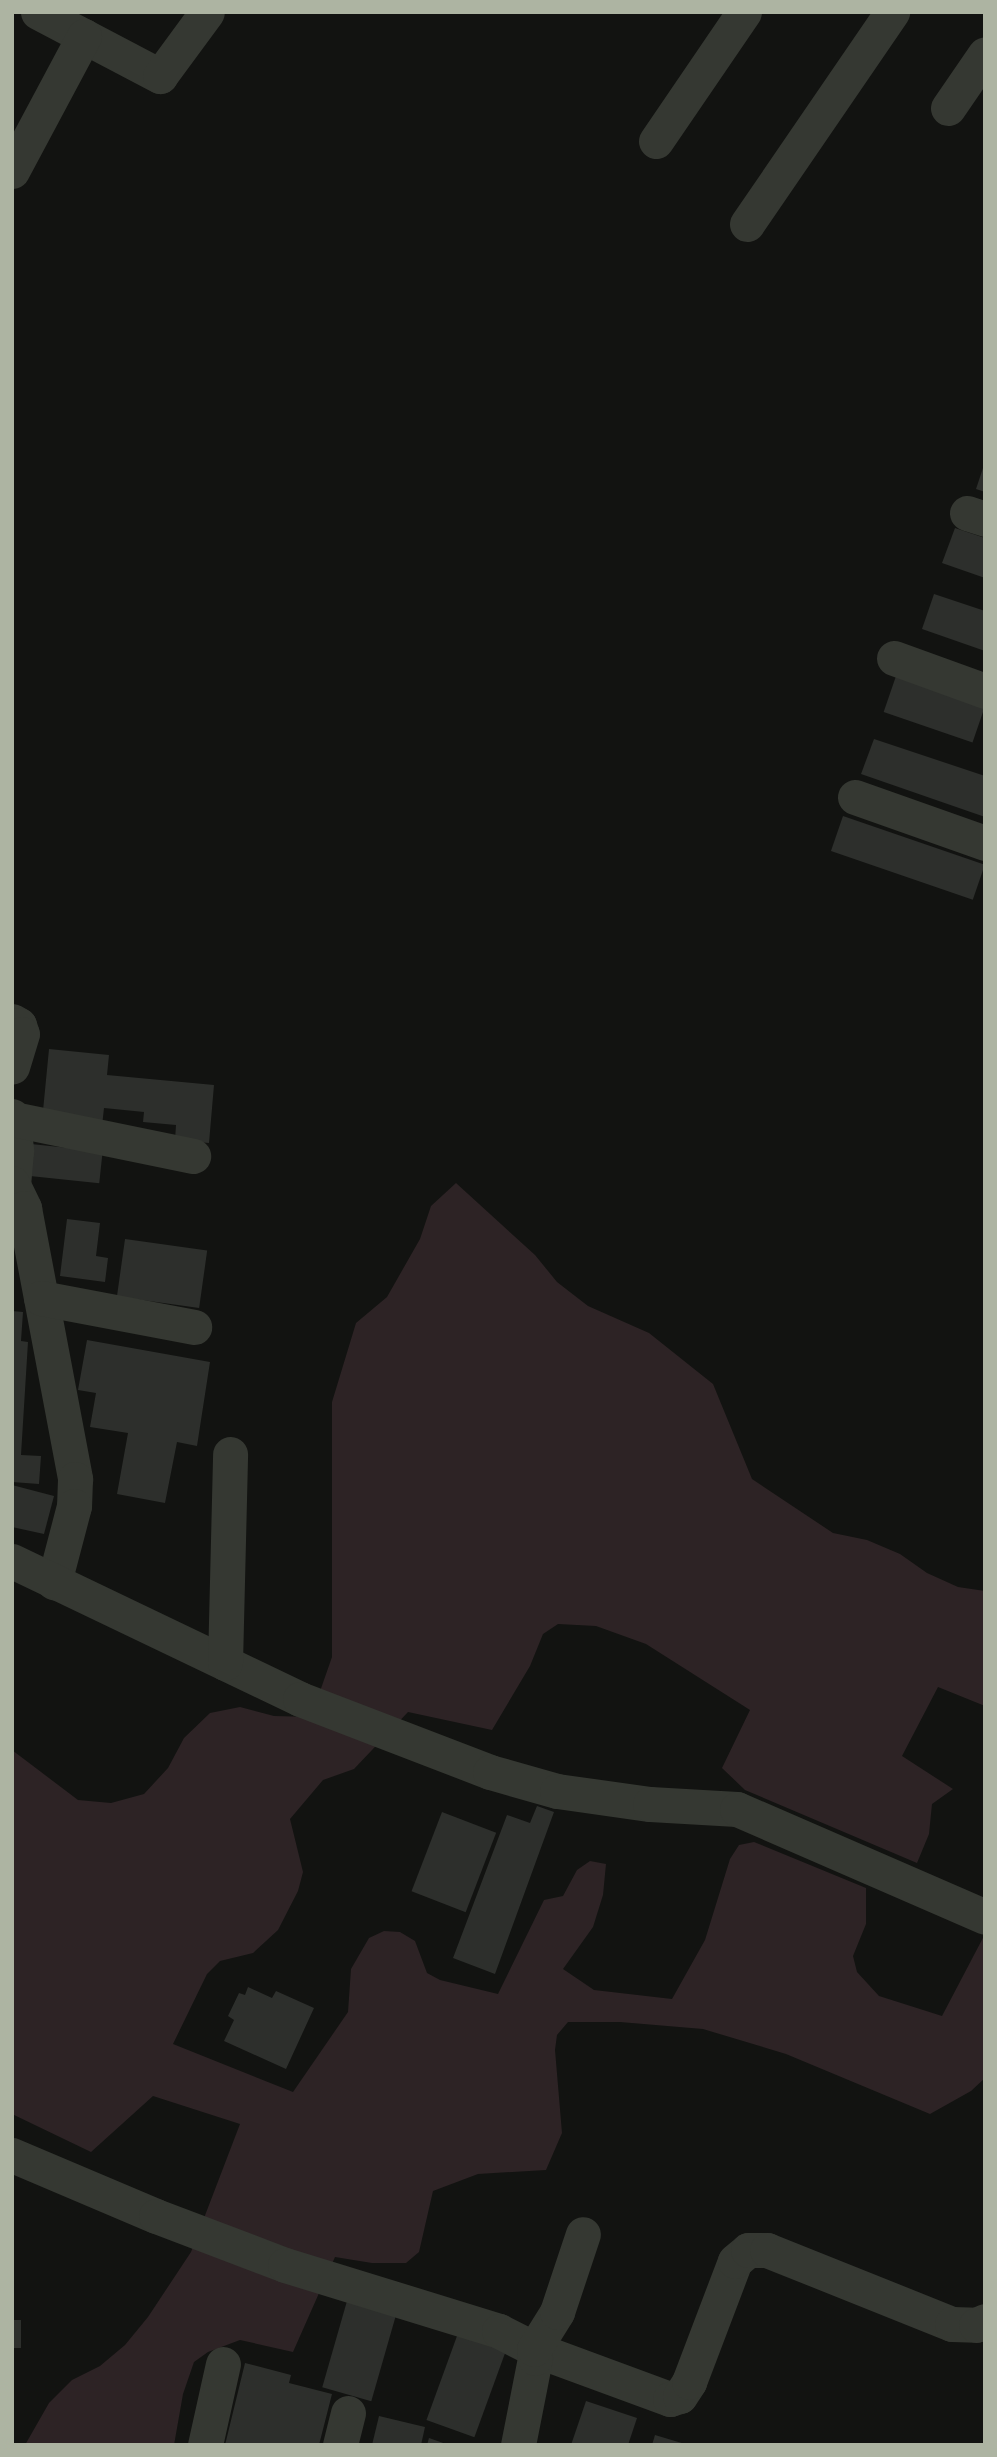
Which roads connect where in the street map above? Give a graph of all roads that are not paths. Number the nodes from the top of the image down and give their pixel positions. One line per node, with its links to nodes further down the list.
1 (38, 12): 5 (street)
2 (207, 12): 5 (street)
3 (744, 12): 8 (street)
4 (892, 12): 10 (street)
5 (85, 36): 9 (street)
6 (985, 54): 7 (street)
7 (948, 108)
8 (656, 141)
9 (12, 171)
10 (747, 224)
11 (894, 658): 12 (street)
12 (985, 691)
13 (855, 797): 14 (street)
14 (985, 843)
15 (12, 1021): 16 (street)
16 (12, 1067)
17 (12, 1117): 18 (street); 19 (street)
18 (192, 1156)
19 (13, 1183): 20 (street)
20 (41, 1298): 21 (street); 24 (street)
21 (194, 1327)
22 (230, 1454): 25 (street)
23 (12, 1561): 24 (street)
24 (54, 1582): 25 (street)
25 (225, 1663): 26 (street)
26 (985, 1917)
27 (12, 2155): 30 (street)
28 (583, 2234): 30 (street)
29 (985, 2321): 30 (street)
30 (534, 2349): 33 (street)
31 (223, 2364): 32 (street)
32 (205, 2445)
33 (517, 2445)

